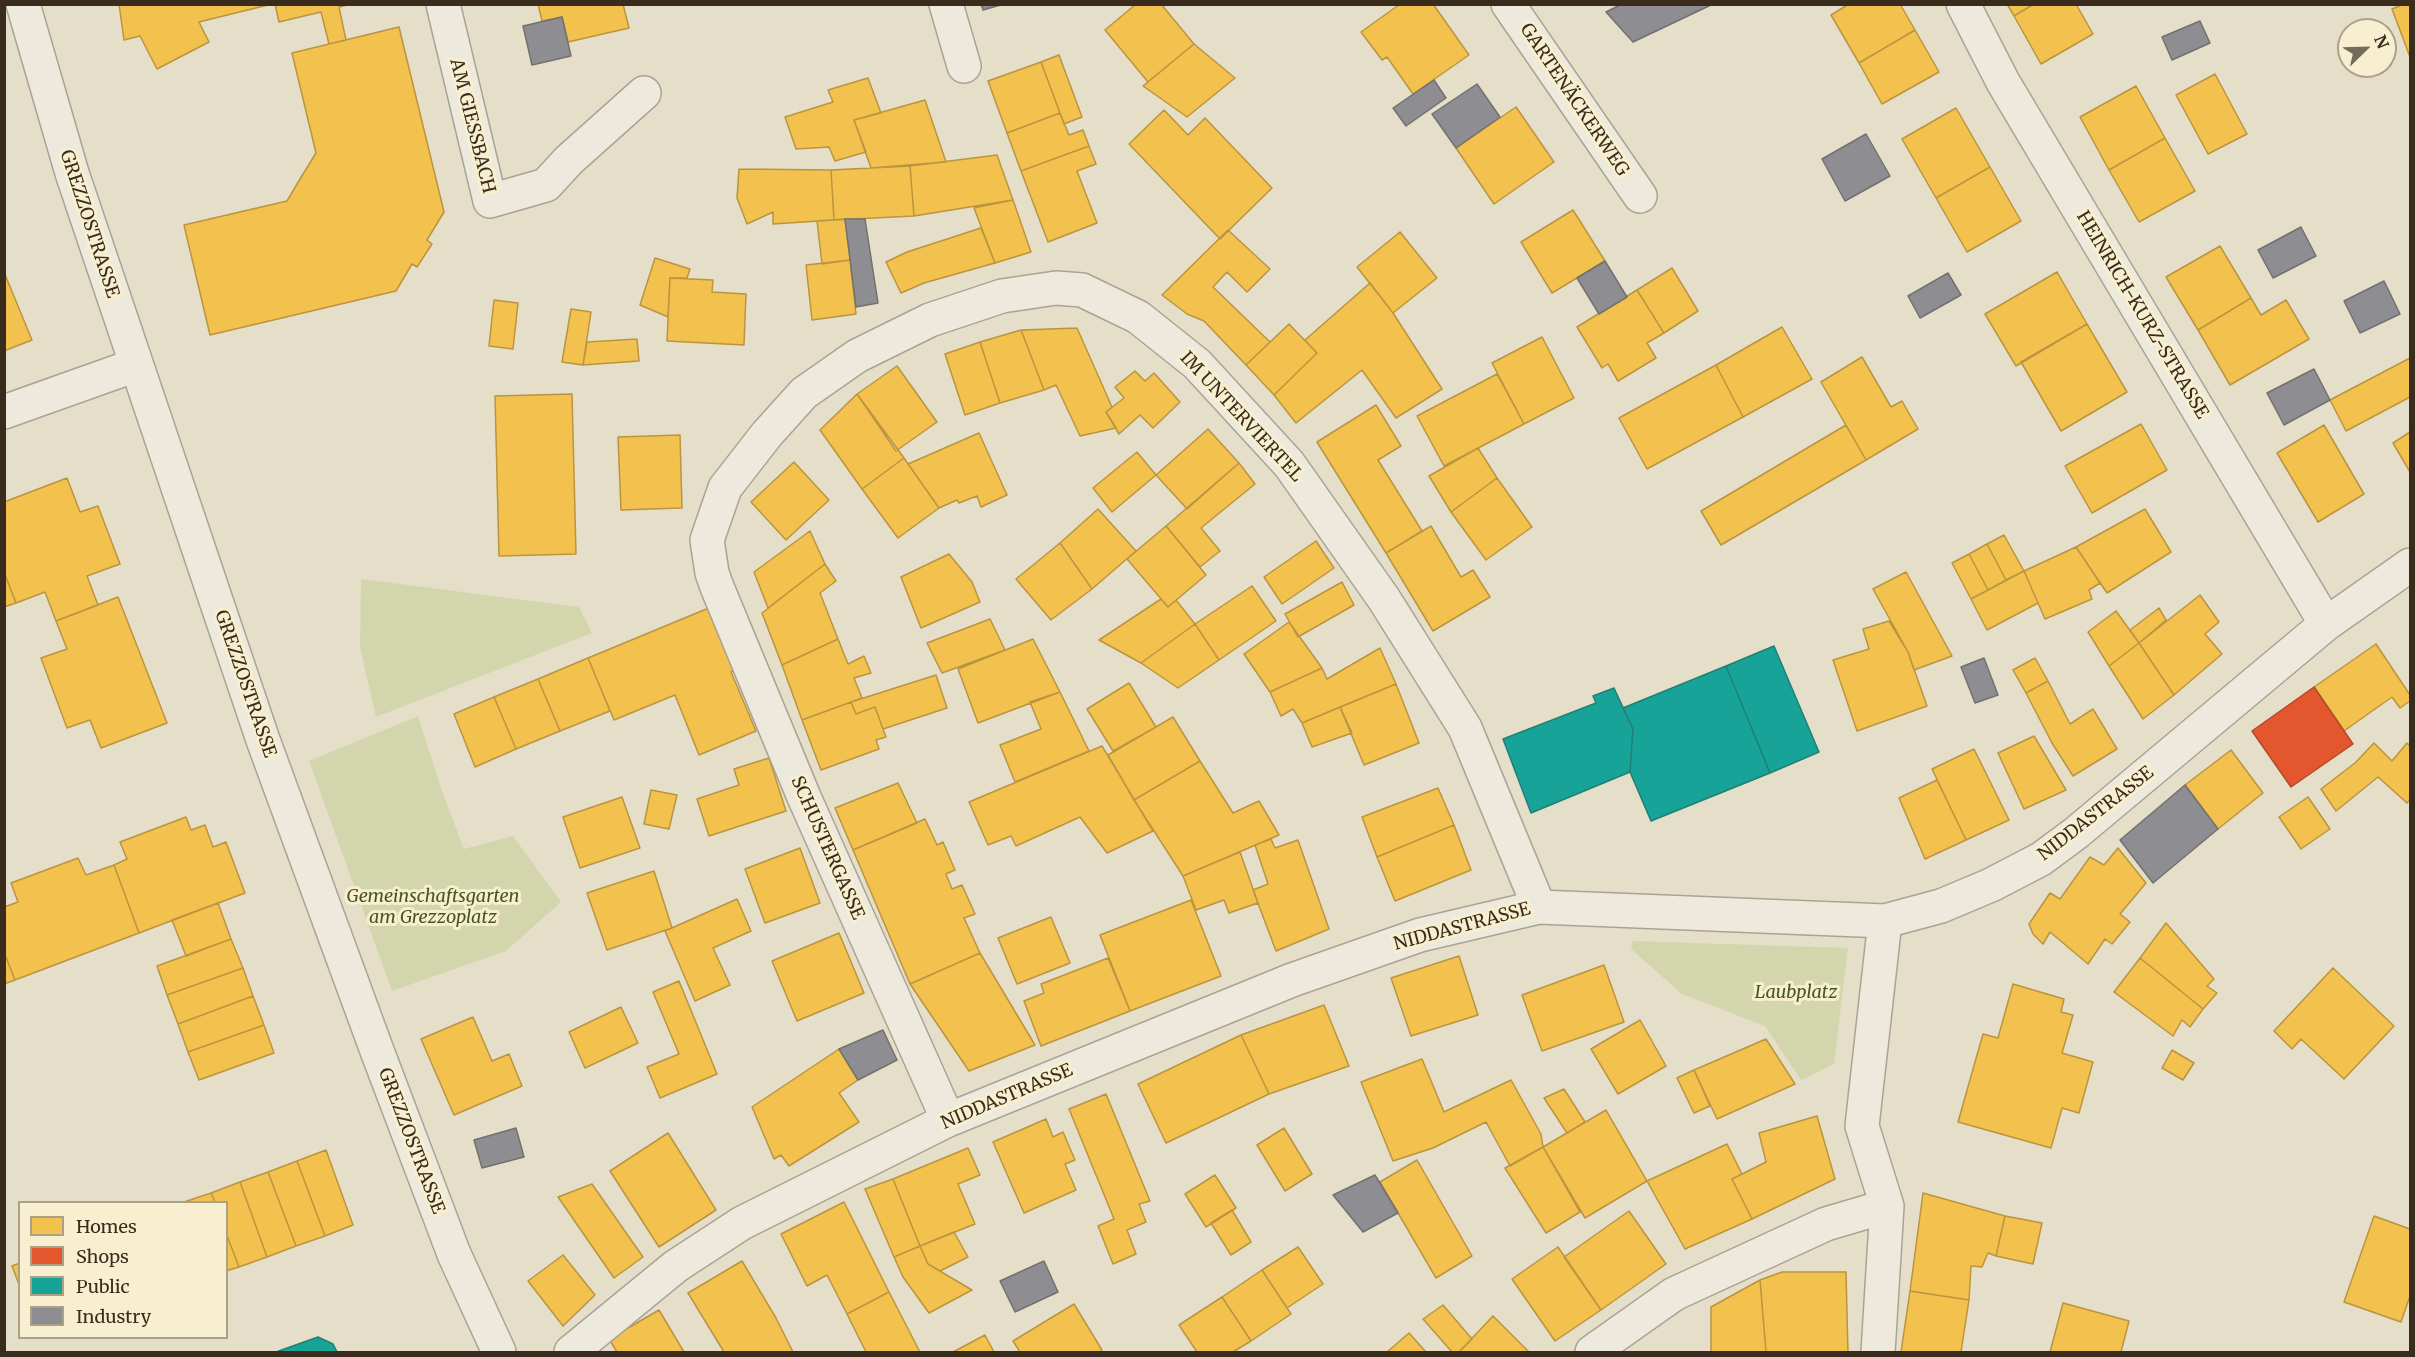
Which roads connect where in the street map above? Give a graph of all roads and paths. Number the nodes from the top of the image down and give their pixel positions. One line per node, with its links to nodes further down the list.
1 (23, 4): 9 (street, GREZZOSTRASSE)
2 (443, 4): 7 (street, AM GIESSBACH)
3 (946, 4): 6 (street)
4 (1508, 4): 8 (street, GARTENÄCKERWEG)
5 (1963, 4): 13 (street, HEINRICH-KURZ-STRASSE)
6 (964, 66)
7 (644, 93)
8 (1640, 196)
9 (136, 365): 10 (street); 18 (street, GREZZOSTRASSE)
10 (4, 412)
11 (2410, 565): 13 (street, NIDDASTRASSE)
12 (712, 573): 14 (street, IM UNTERVIERTEL); 16 (street, SCHUSTERGASSE)
13 (2326, 624): 15 (street, NIDDASTRASSE)
14 (1539, 907): 15 (street, NIDDASTRASSE); 16 (street, NIDDASTRASSE)
15 (1885, 921): 17 (street)
16 (948, 1120): 19 (street, NIDDASTRASSE)
17 (1887, 1206): 20 (street); 21 (street)
18 (499, 1353)
19 (570, 1353)
20 (1592, 1353)
21 (1878, 1353)

